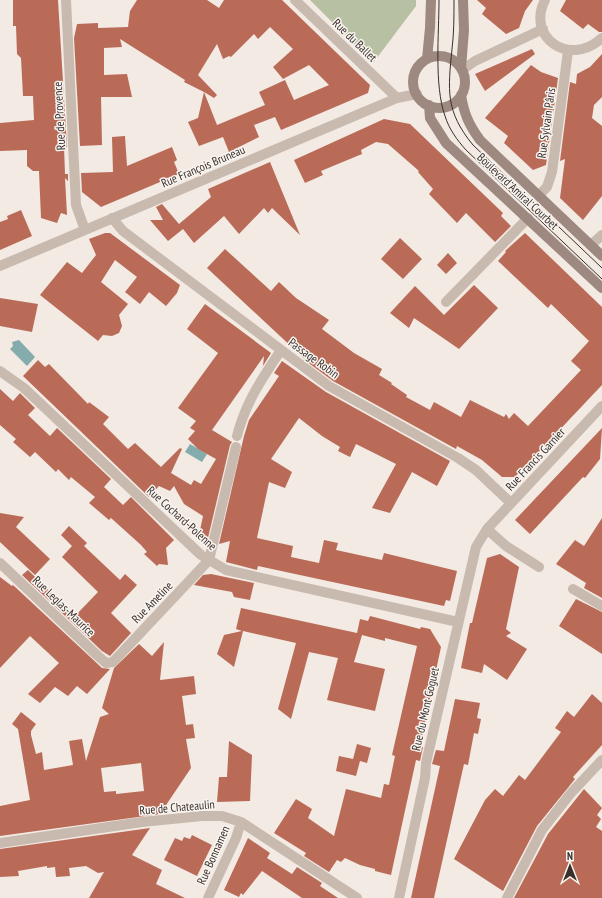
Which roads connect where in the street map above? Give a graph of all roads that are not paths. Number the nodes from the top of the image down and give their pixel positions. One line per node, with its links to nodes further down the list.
1 (66, 0): 18 (street, Rue de Provence)
2 (295, 0): 13 (street, Rue du Ballet)
3 (431, 0): 9 (street)
4 (462, 0): 10 (street)
5 (545, 0): 6 (street)
6 (543, 29): 8 (street); 10 (street)
7 (599, 45): 8 (street)
8 (568, 51): 15 (street, Rue Sylvain Pâris)
9 (426, 59): 10 (street); 11 (street)
10 (462, 69): 12 (street)
11 (417, 94): 13 (street, Rue François Bruneau); 14 (street)
12 (461, 96): 14 (street); 15 (street, Boulevard Amiral Courbet)
13 (397, 98): 16 (street, Rue François Bruneau)
14 (429, 105): 17 (street, Boulevard Amiral Courbet)
15 (539, 195): 20 (street, Boulevard Amiral Courbet)
16 (112, 218): 18 (street, Rue François Bruneau); 25 (street, Passage Robin)
17 (528, 218): 23 (street, Boulevard Amiral Courbet); 24 (street)
18 (85, 230): 22 (street, Rue François Bruneau)
19 (602, 235): 20 (street)
20 (591, 245): 21 (street, Boulevard Amiral Courbet)
21 (602, 256)
22 (0, 266)
23 (602, 288)
24 (446, 302)
25 (281, 350): 28 (street); 30 (street, Passage Robin)
26 (0, 371): 32 (street, Rue Cochard-Polenne)
27 (602, 406): 30 (street, Rue Francis Garnier)
28 (237, 436)
29 (236, 447): 32 (street)
30 (511, 504): 31 (street, Rue Francis Garnier)
31 (487, 529): 34 (street); 37 (street, Rue du Mont Goguet)
32 (209, 560): 37 (street, Rue Cochard-Polenne); 38 (street, Rue Ameline)
33 (0, 563): 38 (street, Rue Leglas-Maurice)
34 (539, 567)
35 (573, 589): 36 (street)
36 (602, 606)
37 (458, 622): 44 (street, Rue du Mont Goguet)
38 (113, 662)
39 (602, 760): 45 (street)
40 (241, 822): 41 (street, Rue de Chateaulin); 42 (street, Rue Bonnamen); 43 (street, Rue de Chateaulin)
41 (0, 843)
42 (208, 898)
43 (357, 898)
44 (399, 898)
45 (507, 898)

